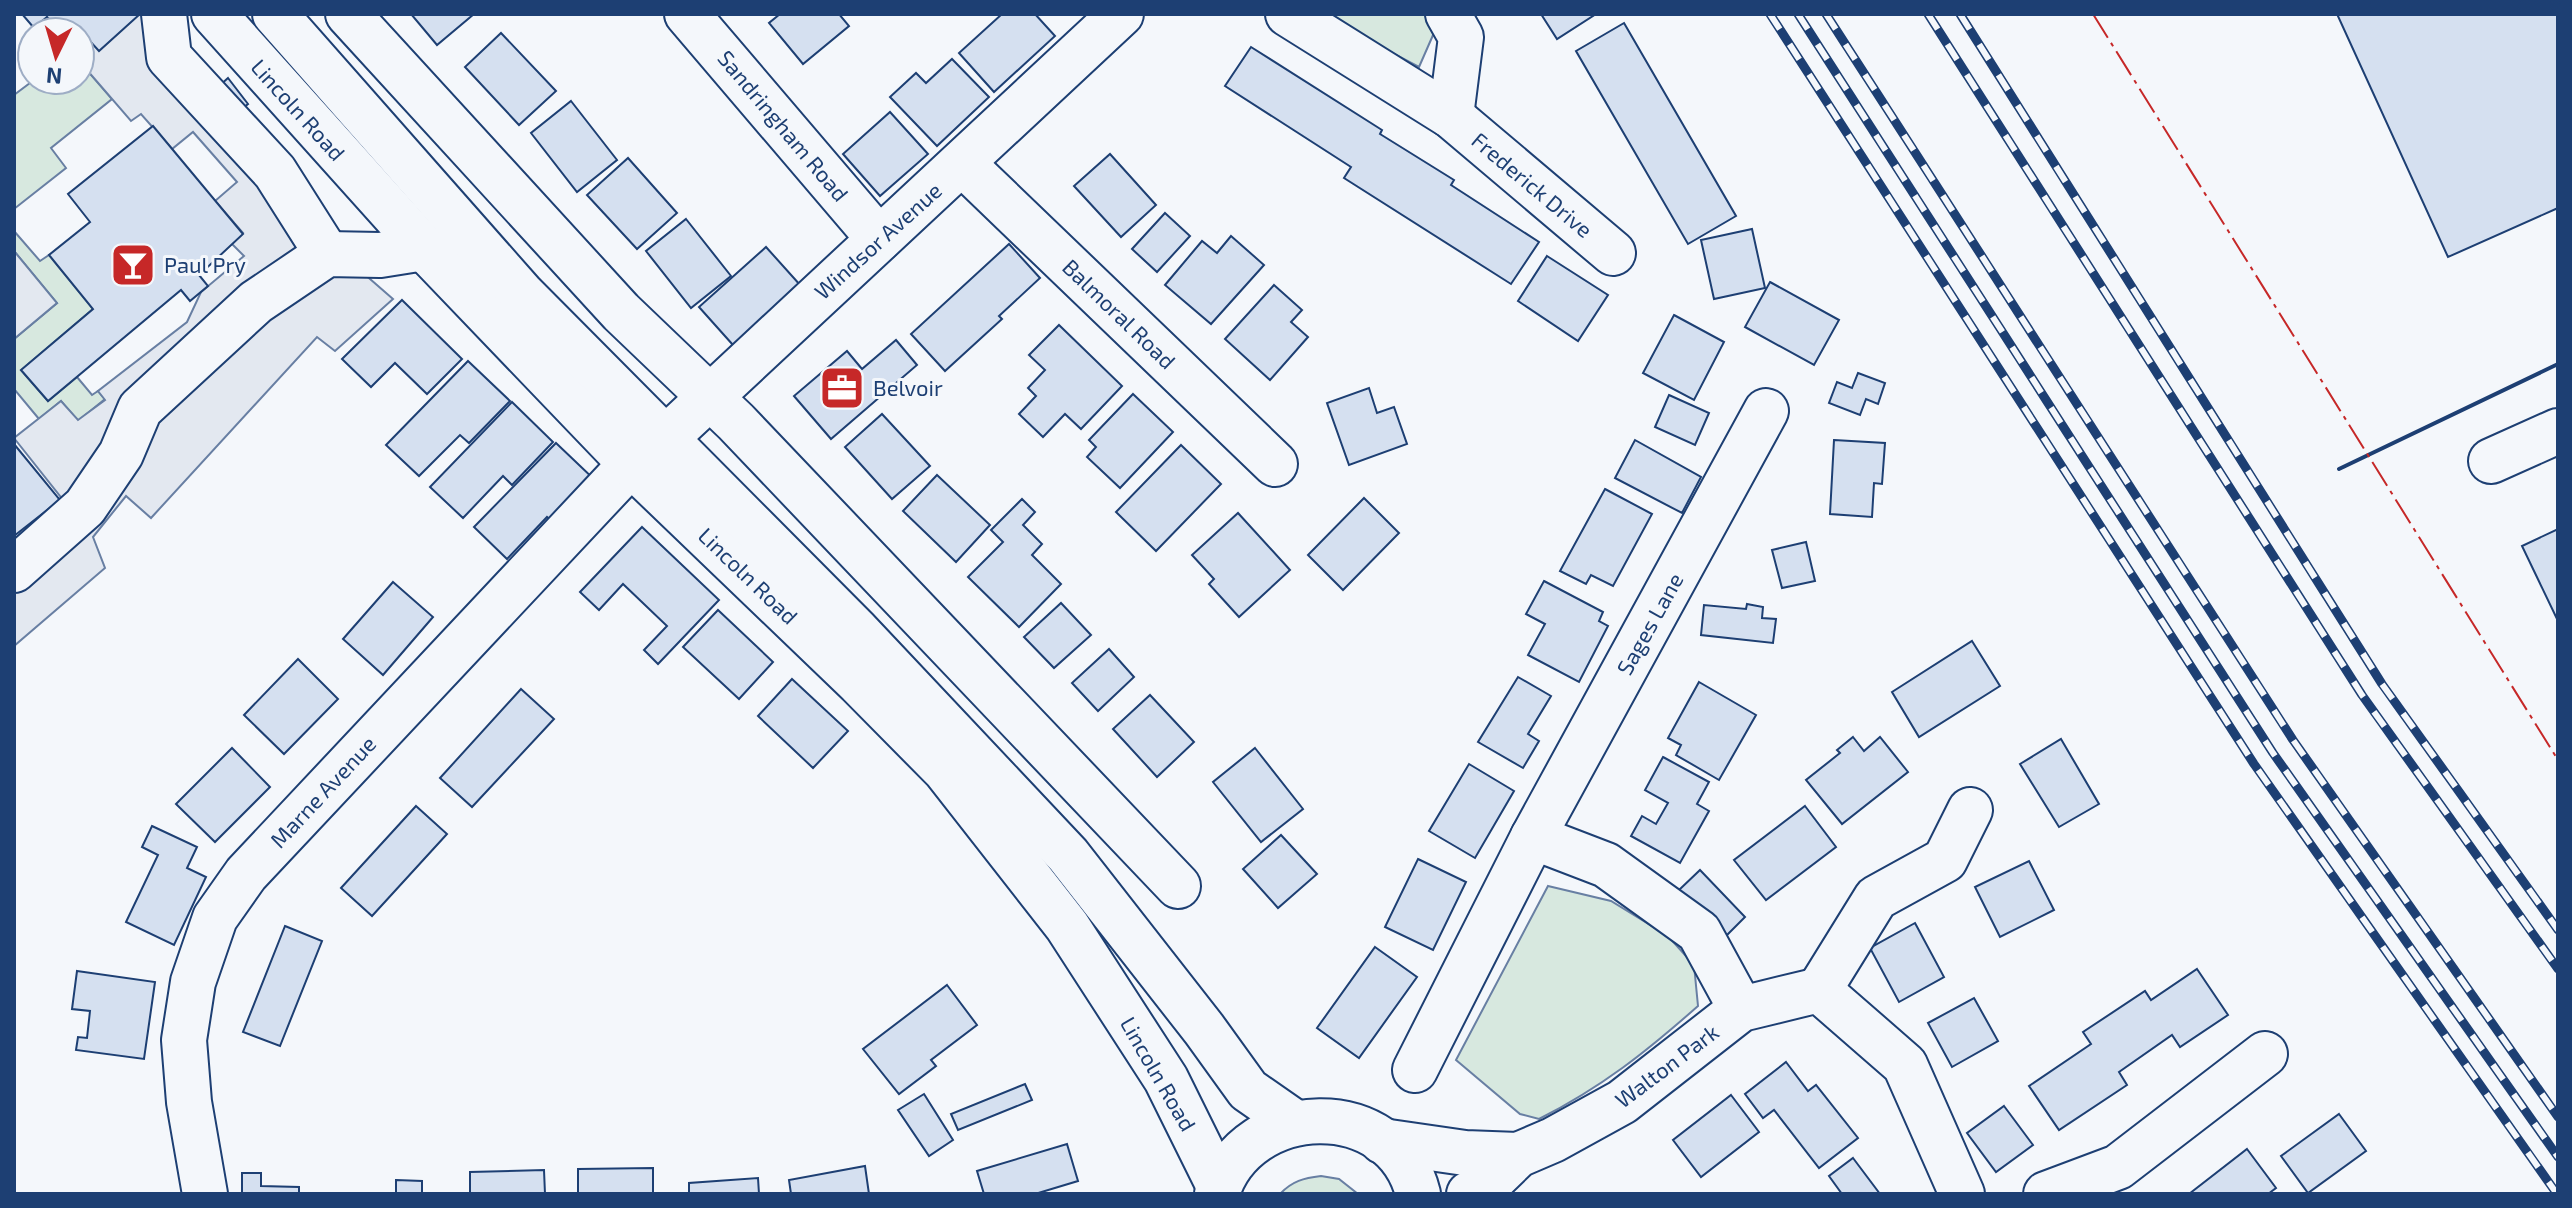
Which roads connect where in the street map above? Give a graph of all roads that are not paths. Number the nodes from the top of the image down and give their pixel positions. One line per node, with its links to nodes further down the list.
1 (164, 14): 14 (main road)
2 (214, 14): 12 (main road, Lincoln Road)
3 (275, 14): 18 (main road, Lincoln Road)
4 (348, 14): 15 (main road)
5 (687, 14): 11 (main road, Sandringham Road)
6 (1121, 14): 10 (main road, Windsor Avenue)
7 (1288, 14): 9 (main road, Frederick Drive)
8 (1448, 14): 9 (main road, Frederick Drive)
9 (1451, 116): 13 (main road, Frederick Drive)
10 (963, 164): 11 (main road, Windsor Avenue); 21 (main road, Balmoral Road)
11 (879, 239): 15 (main road, Windsor Avenue)
12 (424, 248): 14 (main road); 20 (main road, Lincoln Road)
13 (1613, 253)
14 (327, 254): 22 (main road)
15 (709, 398): 18 (main road, Windsor Avenue); 25 (main road)
16 (1766, 411): 24 (main road, Sages Lane)
17 (2558, 431): 19 (main road)
18 (666, 438): 30 (main road, Lincoln Road)
19 (2491, 461)
20 (631, 464): 33 (main road, Lincoln Road); 34 (main road, Marne Avenue)
21 (1275, 464)
22 (14, 570)
23 (1970, 810): 26 (main road)
24 (1533, 837): 27 (main road); 29 (main road, Sages Lane)
25 (1178, 886)
26 (1819, 990): 27 (main road, Walton Park); 37 (main road)
27 (1741, 1009): 32 (main road, Walton Park)
28 (2265, 1054): 38 (main road)
29 (1415, 1070)
30 (1294, 1122): 31 (main road); 33 (main road)
31 (1382, 1141): 32 (main road, Walton Park); 35 (main road)
32 (1518, 1155): 36 (main road, Walton Park)
33 (1218, 1190)
34 (205, 1194)
35 (1418, 1194)
36 (1469, 1194)
37 (1962, 1194)
38 (2046, 1194)

